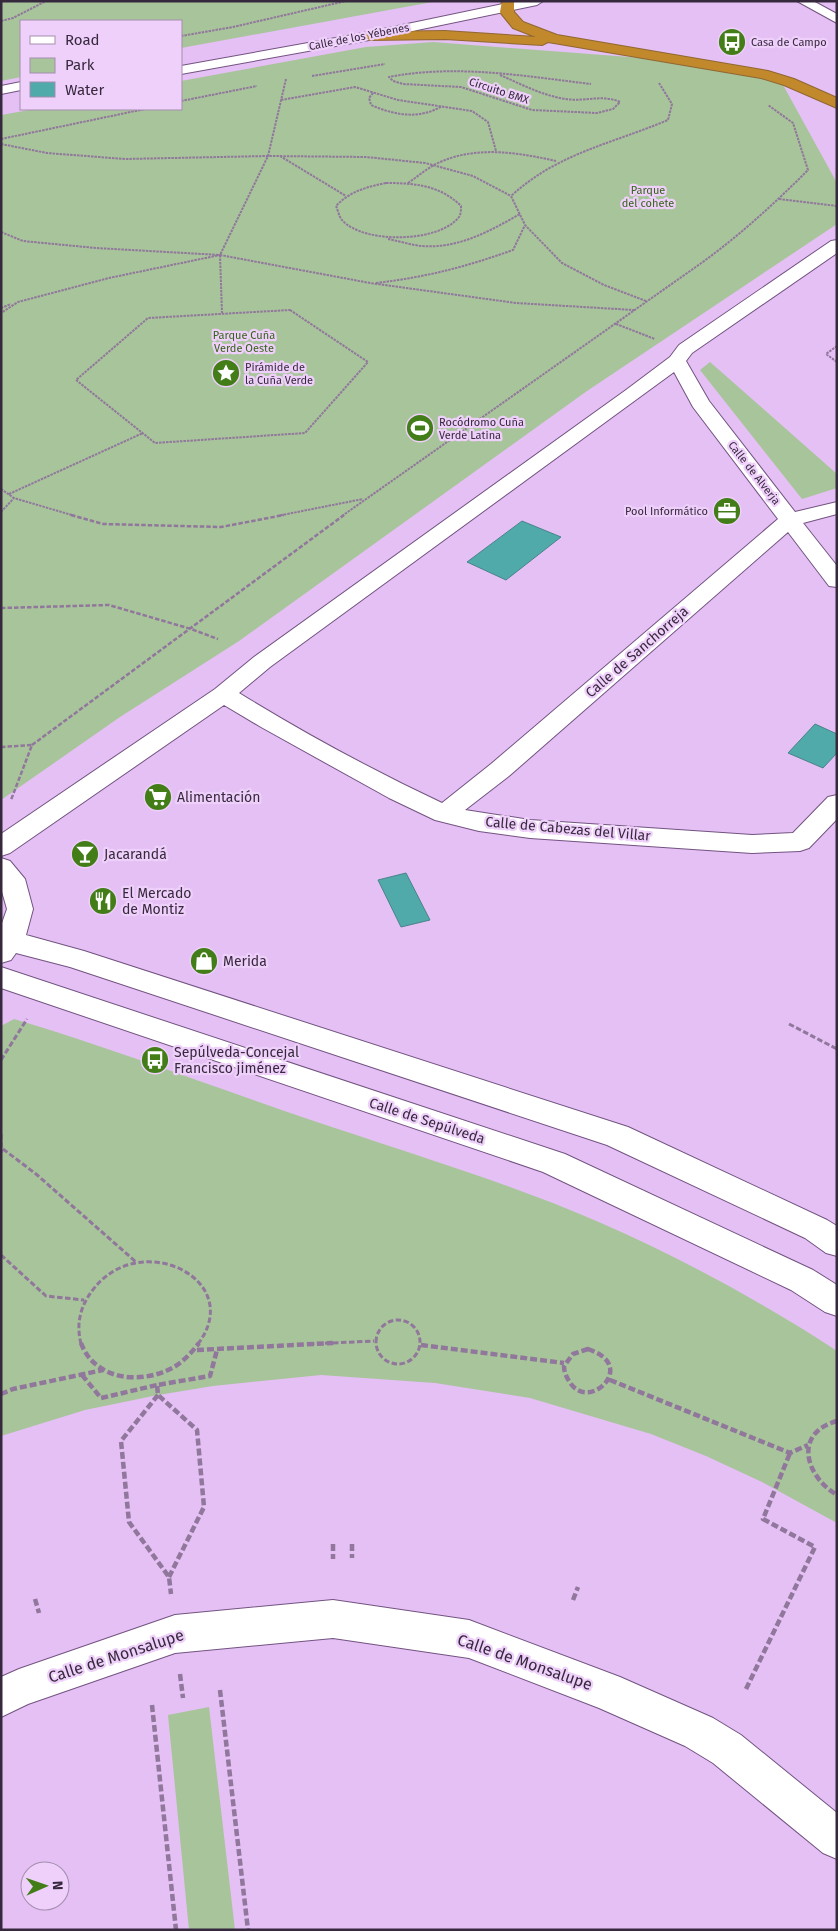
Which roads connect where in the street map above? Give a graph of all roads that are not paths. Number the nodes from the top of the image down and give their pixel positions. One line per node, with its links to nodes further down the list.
1 (489, 1): 8 (street, Calle de los Yébenes)
2 (803, 1): 5 (street)
3 (529, 2): 4 (street, Calle de los Yébenes); 12 (highway)
4 (508, 5): 6 (street, Calle de los Yébenes); 7 (highway)
5 (837, 19)
6 (369, 36): 7 (highway); 9 (street, Calle de los Yébenes)
7 (574, 43): 15 (highway)
8 (182, 58)
9 (182, 70)
10 (20, 86): 11 (street)
11 (1, 90)
12 (837, 91)
13 (20, 98): 14 (street)
14 (1, 102)
15 (837, 104)
16 (837, 245): 17 (street)
17 (677, 361): 19 (street, Calle de Alverja); 21 (street)
18 (837, 508): 19 (street, Calle de Sanchorreja)
19 (789, 520): 20 (street, Calle de Alverja); 23 (street, Calle de Sanchorreja)
20 (837, 581)
21 (223, 694): 23 (street, Calle de Cabezas del Villar); 24 (street)
22 (837, 803): 23 (street, Calle de Cabezas del Villar)
23 (444, 814)
24 (1, 847)
25 (1, 867): 26 (street)
26 (4, 944): 28 (street)
27 (1, 977): 29 (street, Calle de Sepúlveda)
28 (837, 1243)
29 (837, 1302)
30 (1, 1698): 31 (street, Calle de Monsalupe)
31 (837, 1839)

